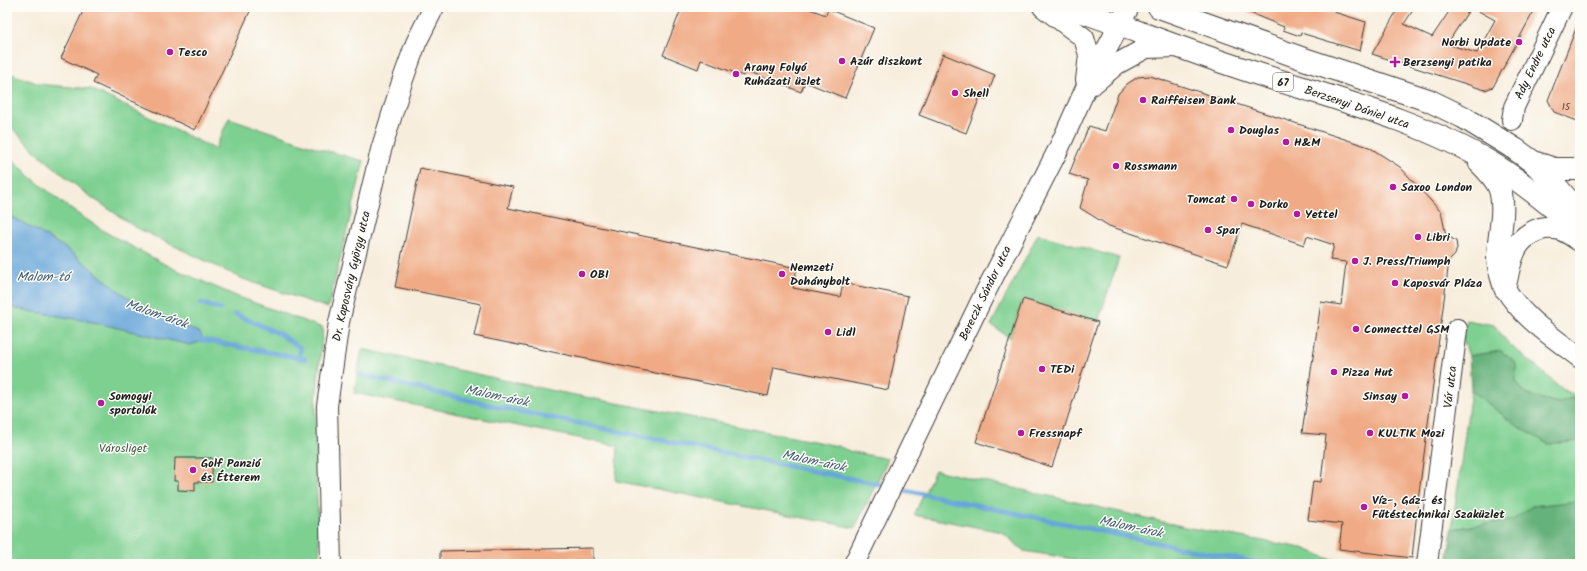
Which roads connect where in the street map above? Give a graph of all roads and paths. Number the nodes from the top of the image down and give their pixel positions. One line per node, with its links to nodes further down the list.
1 (421, 7): 9 (street, Dr. Kaposváry György utca)
2 (434, 7): 9 (street, Dr. Kaposváry György utca)
3 (1043, 7): 11 (street)
4 (1069, 7): 8 (main road, Berzsenyi Dániel utca / 67)
5 (1159, 7): 7 (main road, 67)
6 (1562, 7): 12 (street, Ady Endre utca)
7 (1180, 12): 14 (main road, 67)
8 (1125, 16): 10 (main road, Berzsenyi Dániel utca / 67); 11 (street, Bereczk Sándor utca)
9 (416, 43): 22 (street, Dr. Kaposváry György utca)
10 (1178, 47): 11 (street); 13 (main road, Berzsenyi Dániel utca / 67)
11 (1085, 90): 23 (street, Bereczk Sándor utca)
12 (1512, 120)
13 (1464, 149): 17 (main road, Berzsenyi Dániel utca / 67); 19 (main road)
14 (1533, 162): 15 (main road); 16 (main road, 67)
15 (1580, 169)
16 (1580, 214)
17 (1580, 230)
18 (1580, 240): 19 (main road)
19 (1505, 288): 21 (street)
20 (1457, 329): 24 (street, Vár utca)
21 (1580, 358)
22 (331, 564)
23 (854, 564)
24 (1427, 564)

